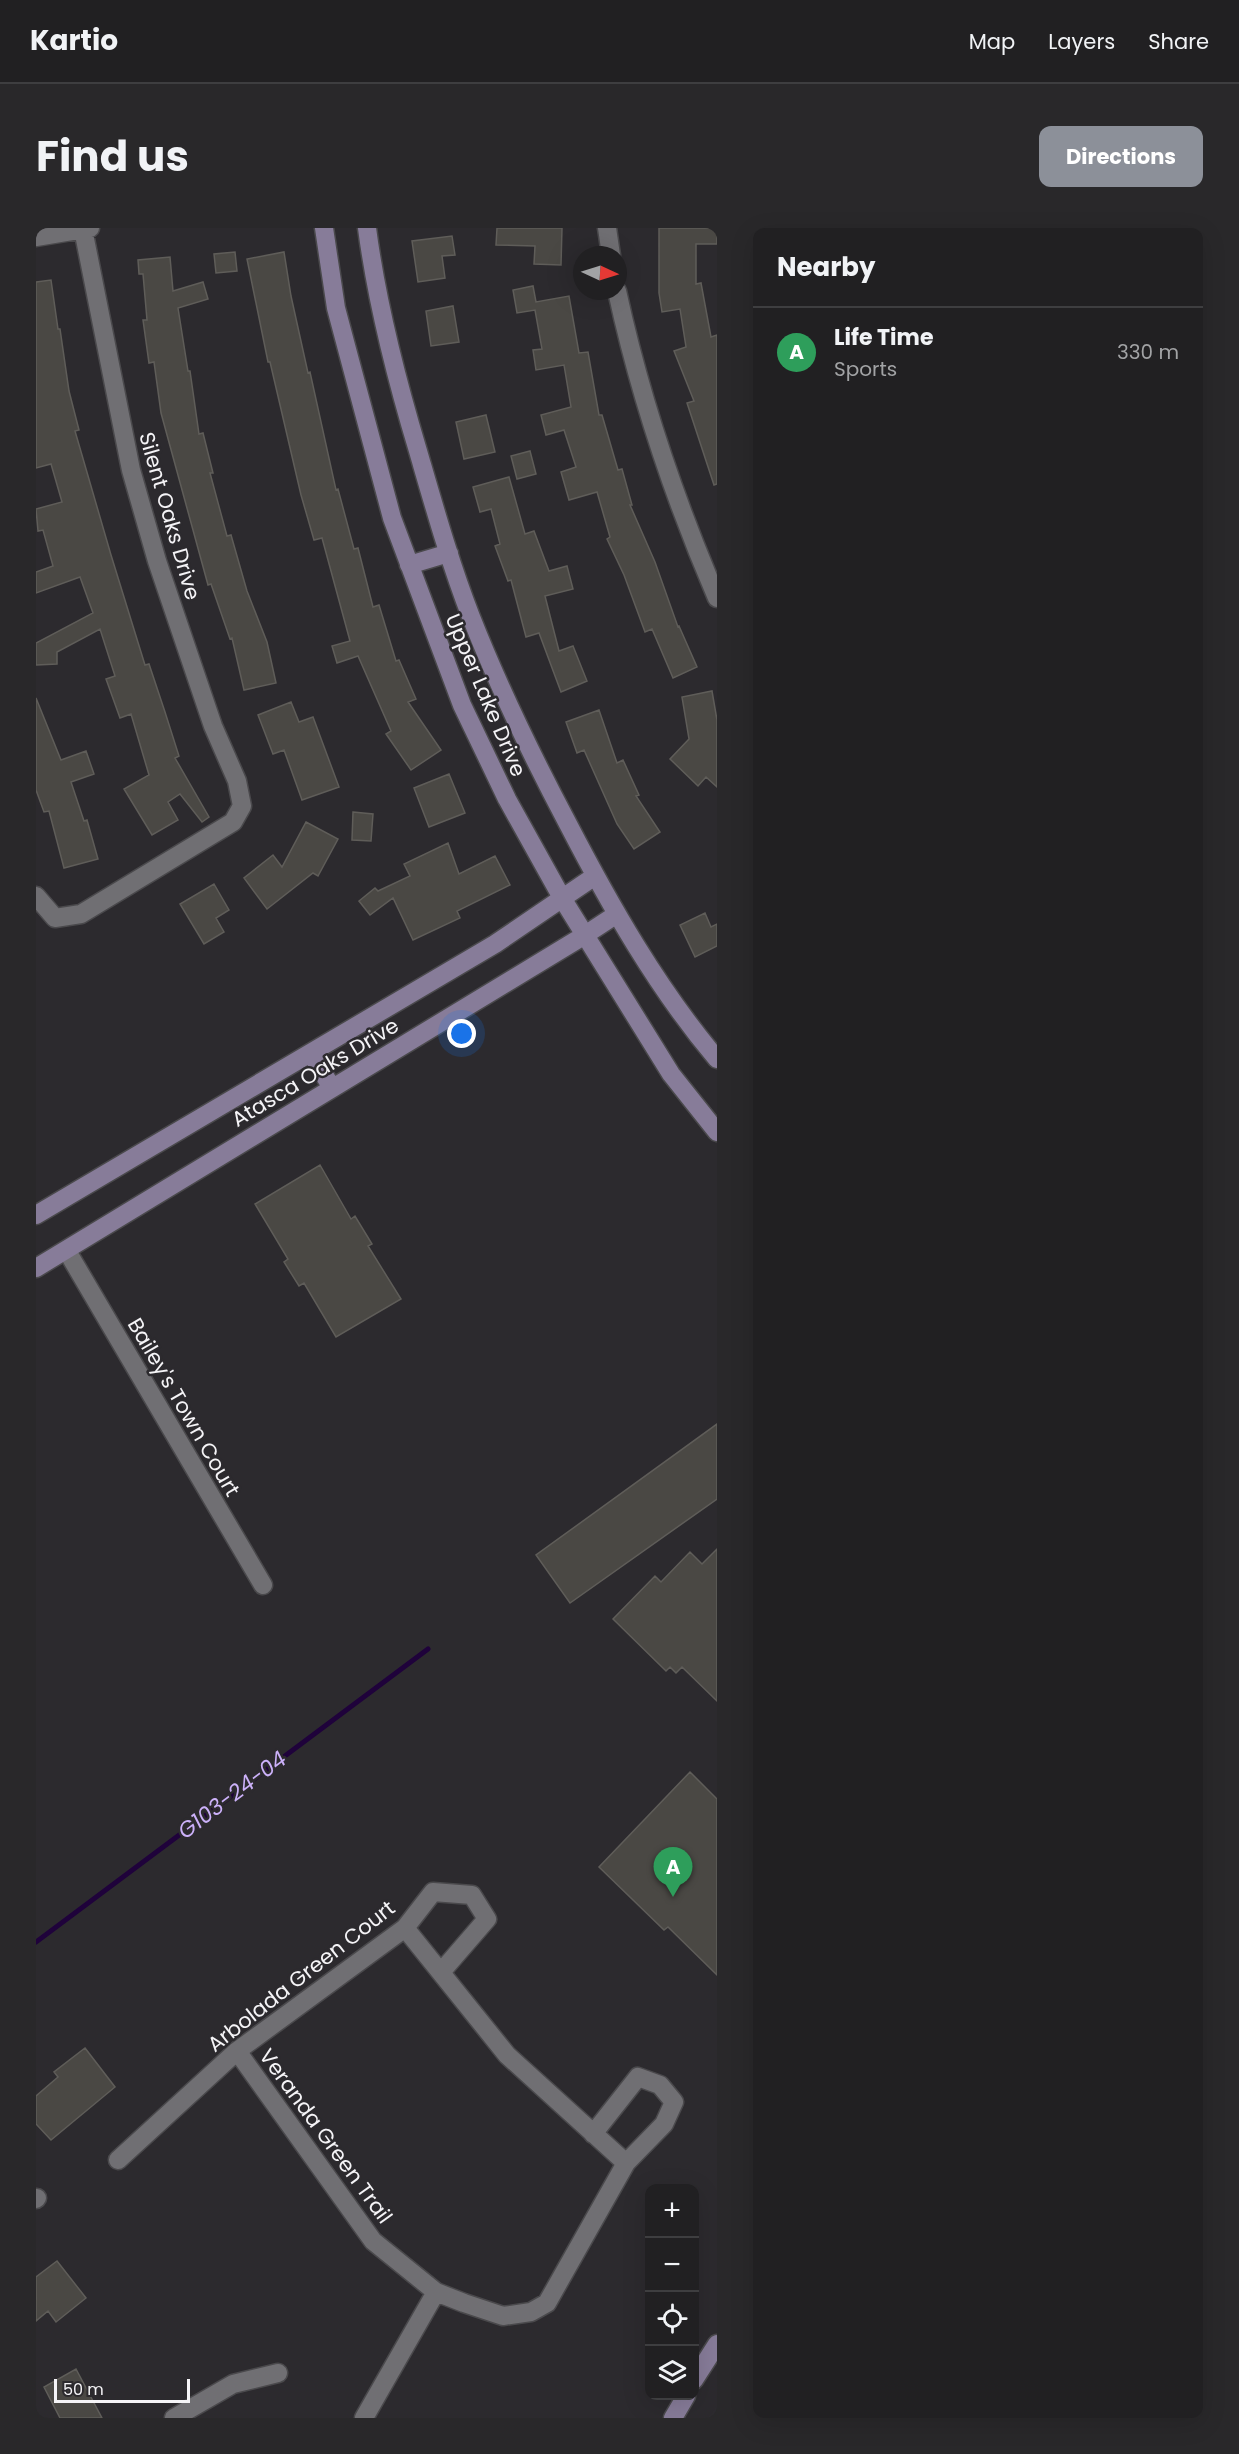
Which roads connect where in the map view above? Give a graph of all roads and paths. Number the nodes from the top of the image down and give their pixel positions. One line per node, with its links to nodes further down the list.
1 (324, 228): 9 (street, Upper Lake Drive)
2 (368, 228): 8 (street, Upper Lake Drive)
3 (607, 228): 6 (street)
4 (87, 229): 5 (street); 12 (street, Silent Oaks Drive)
5 (36, 237)
6 (609, 246)
7 (619, 300): 10 (street)
8 (449, 553): 9 (street); 11 (street, Upper Lake Drive)
9 (409, 565): 13 (street, Upper Lake Drive)
10 (717, 598)
11 (595, 876): 13 (street, Atasca Oaks Drive); 14 (street, Upper Lake Drive)
12 (36, 896)
13 (562, 898): 15 (street, Upper Lake Drive); 16 (street, Atasca Oaks Drive)
14 (617, 914): 15 (street, Atasca Oaks Drive); 17 (street, Upper Lake Drive)
15 (585, 935): 18 (street, Atasca Oaks Drive); 19 (street, Upper Lake Drive)
16 (311, 1053): 18 (street); 20 (street, Atasca Oaks Drive)
17 (717, 1059)
18 (332, 1088): 21 (street, Atasca Oaks Drive)
19 (717, 1132)
20 (36, 1215)
21 (67, 1251): 22 (street, Atasca Oaks Drive); 23 (street, Bailey's Town Court)
22 (36, 1268)
23 (263, 1585)
24 (405, 1928): 25 (street); 25 (street, Arbolada Green Court); 26 (street, Arbolada Green Court)
25 (442, 1971): 27 (street)
26 (237, 2051): 28 (street, Arbolada Green Court); 30 (street, Veranda Green Trail)
27 (593, 2134): 29 (street); 29 (street)
28 (118, 2160)
29 (626, 2163): 30 (street, Veranda Green Trail)
30 (436, 2292): 36 (street)
31 (717, 2344): 32 (street)
32 (699, 2372)
33 (279, 2373): 35 (street)
34 (684, 2400): 37 (street)
35 (174, 2418)
36 (364, 2418)
37 (673, 2418)

